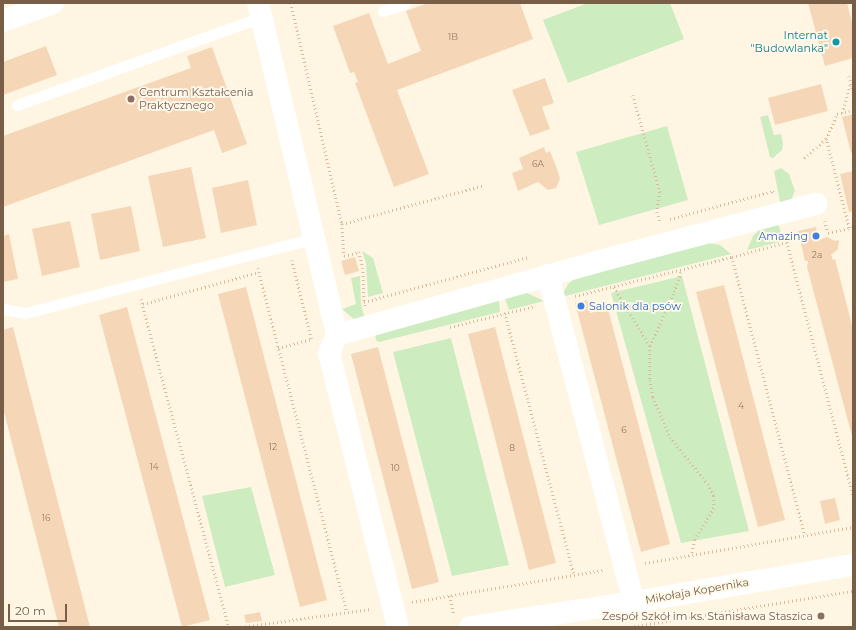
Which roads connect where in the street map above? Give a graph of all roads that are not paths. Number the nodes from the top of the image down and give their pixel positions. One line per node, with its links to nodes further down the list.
1 (53, 3): 5 (street)
2 (406, 3): 4 (lane)
3 (260, 10): 6 (lane); 8 (street)
4 (383, 11)
5 (3, 20)
6 (17, 105)
7 (816, 204): 9 (street)
8 (315, 238): 10 (lane); 11 (street)
9 (548, 275): 11 (street); 13 (street)
10 (3, 309)
11 (333, 344): 15 (street)
12 (853, 564): 13 (street, Mikołaja Kopernika)
13 (634, 602): 14 (street, Mikołaja Kopernika)
14 (462, 622)
15 (398, 627)

